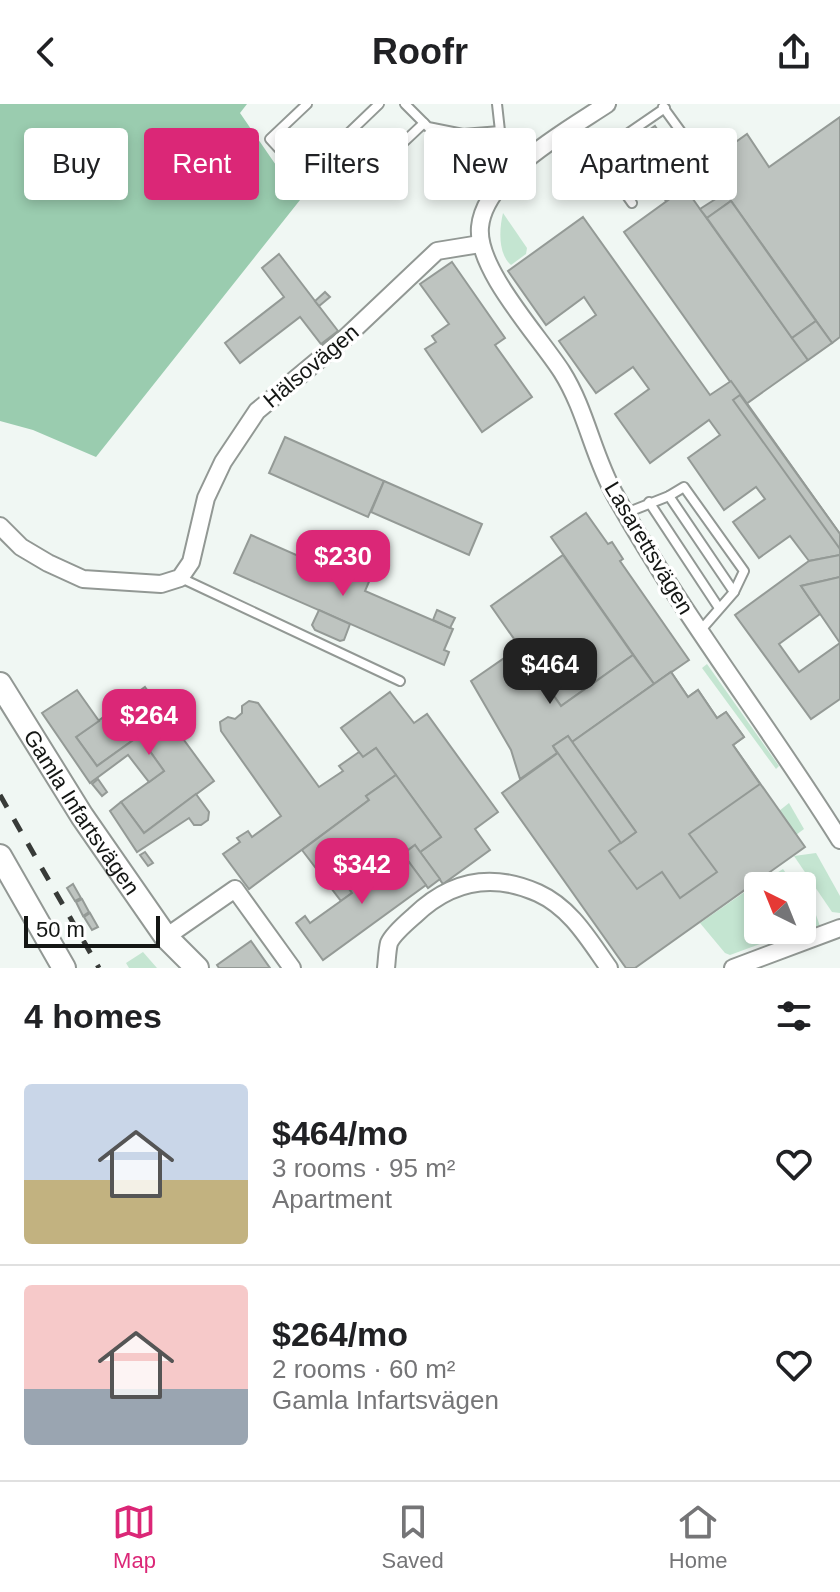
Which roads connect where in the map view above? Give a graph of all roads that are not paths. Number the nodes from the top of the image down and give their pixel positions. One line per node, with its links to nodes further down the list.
1 (307, 104): 2 (lane)
2 (379, 104)
3 (405, 104): 7 (lane)
4 (497, 104): 10 (lane)
5 (607, 104): 8 (street)
6 (663, 106): 12 (lane); 13 (lane)
7 (424, 123): 9 (lane); 14 (lane)
8 (577, 125): 11 (lane); 15 (street)
9 (433, 128)
10 (500, 128)
11 (579, 128)
12 (633, 128)
13 (679, 128)
14 (408, 138)
15 (536, 153)
16 (491, 200): 19 (street)
17 (630, 200): 18 (lane)
18 (632, 203)
19 (480, 244): 22 (street, Lasarettsvägen); 24 (street, Hälsovägen)
20 (669, 496): 21 (lane); 25 (lane); 25 (lane)
21 (649, 502): 22 (lane); 26 (lane)
22 (626, 513): 27 (street, Lasarettsvägen)
23 (0, 526): 24 (street)
24 (180, 578): 28 (lane)
25 (734, 592): 26 (lane)
26 (719, 608): 27 (lane)
27 (700, 632): 30 (street, Lasarettsvägen)
28 (400, 681)
29 (0, 684): 33 (street, Gamla Infartsvägen)
30 (840, 840)
31 (0, 856): 34 (street)
32 (840, 928): 40 (street)
33 (166, 937): 35 (street, Gamla Infartsvägen); 36 (street, Gamla Infartsvägen); 37 (street)
34 (64, 968)
35 (178, 968)
36 (197, 968)
37 (292, 968)
38 (386, 968): 39 (street)
39 (609, 968)
40 (733, 968)

